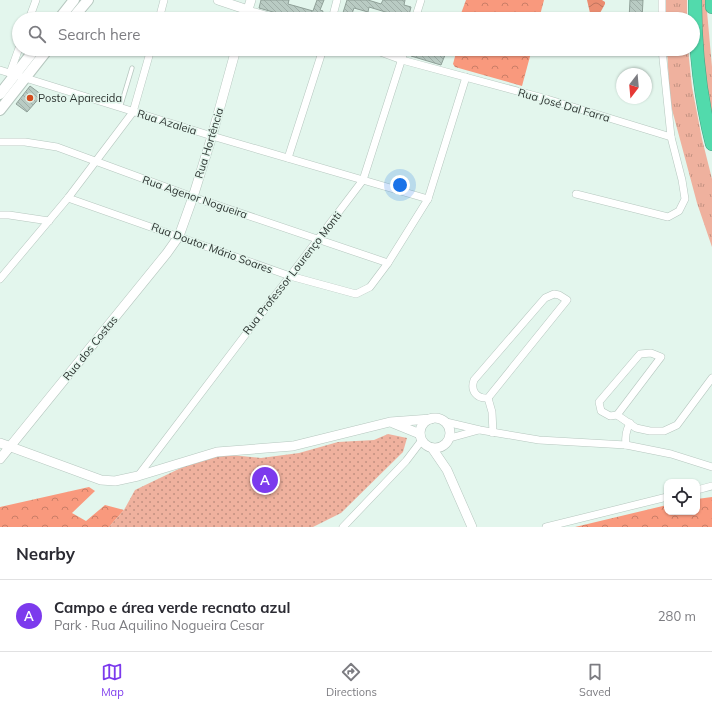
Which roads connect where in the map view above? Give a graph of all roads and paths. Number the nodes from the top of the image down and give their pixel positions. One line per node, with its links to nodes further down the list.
1 (36, 0): 14 (street)
2 (74, 0): 15 (main road)
3 (88, 0): 16 (main road)
4 (164, 0): 17 (street)
5 (218, 0): 13 (street)
6 (251, 0): 13 (street)
7 (337, 0): 19 (street)
8 (421, 0): 20 (street)
9 (662, 0): 21 (street)
10 (695, 0): 22 (highway)
11 (712, 0): 12 (highway)
12 (712, 7)
13 (248, 10): 18 (street)
14 (32, 12)
15 (65, 12)
16 (78, 12)
17 (161, 12)
18 (255, 12)
19 (334, 12)
20 (417, 12)
21 (662, 12)
22 (695, 12)
23 (17, 56): 36 (street)
24 (29, 56): 36 (main road)
25 (42, 56): 37 (main road)
26 (148, 56): 42 (street)
27 (234, 56): 43 (street, Rua Hortência)
28 (321, 56): 47 (street)
29 (391, 56): 33 (street, Rua José Dal Farra)
30 (403, 56): 33 (street, Rua Professor Lourenço Monti)
31 (663, 56): 44 (street)
32 (698, 56): 46 (highway)
33 (402, 60): 38 (street, Rua José Dal Farra); 49 (street, Rua Professor Lourenço Monti)
34 (132, 68): 40 (lane)
35 (0, 70): 36 (street, Rua Azaleia)
36 (13, 73): 37 (street, Rua Azaleia); 39 (main road)
37 (26, 77): 40 (street, Rua Azaleia); 41 (main road)
38 (466, 77): 44 (street, Rua José Dal Farra); 53 (street)
39 (0, 94)
40 (120, 108): 42 (street, Rua Azaleia)
41 (0, 110)
42 (133, 112): 43 (street, Rua Azaleia); 48 (street)
43 (212, 136): 47 (street, Rua Azaleia); 51 (street, Rua Hortência)
44 (671, 137): 50 (street)
45 (0, 142): 48 (street, Rua Agenor Nogueira)
46 (712, 144)
47 (288, 158): 49 (street, Rua Azaleia)
48 (96, 161): 51 (street, Rua Agenor Nogueira); 52 (street)
49 (363, 180): 53 (street, Rua Azaleia); 57 (street, Rua Professor Lourenço Monti)
50 (576, 194)
51 (193, 196): 56 (street, Rua Hortência); 57 (street, Rua Agenor Nogueira)
52 (68, 198): 55 (street); 56 (street, Rua Doutor Mário Soares)
53 (428, 199): 58 (street)
54 (0, 215): 55 (street)
55 (49, 221): 60 (street)
56 (179, 236): 59 (street, Rua Doutor Mário Soares); 74 (street, Rua dos Costas)
57 (319, 239): 58 (street, Rua Agenor Nogueira); 59 (street, Rua Professor Lourenço Monti)
58 (388, 263): 59 (street, Rua Doutor Mário Soares)
59 (290, 276): 79 (street, Rua Professor Lourenço Monti)
60 (0, 279)
61 (712, 378): 67 (street)
62 (488, 398): 62 (street); 69 (street)
63 (618, 415): 63 (street); 67 (street)
64 (431, 419): 65 (street); 66 (street); 70 (street)
65 (390, 422): 70 (street); 79 (street)
66 (446, 422): 68 (street); 71 (street)
67 (630, 423): 73 (street)
68 (480, 430): 69 (street); 71 (street)
69 (493, 433): 73 (street)
70 (421, 437): 75 (street); 83 (street)
71 (448, 442): 75 (street); 78 (street)
72 (0, 443): 74 (street)
73 (626, 445): 77 (street)
74 (10, 446): 76 (street, Rua dos Costas); 79 (street)
75 (432, 448): 78 (street)
76 (0, 459)
77 (712, 467)
78 (447, 470): 84 (street)
79 (138, 476)
80 (712, 486): 81 (street)
81 (700, 489)
82 (664, 498): 85 (street)
83 (343, 527)
84 (472, 527)
85 (546, 527)

